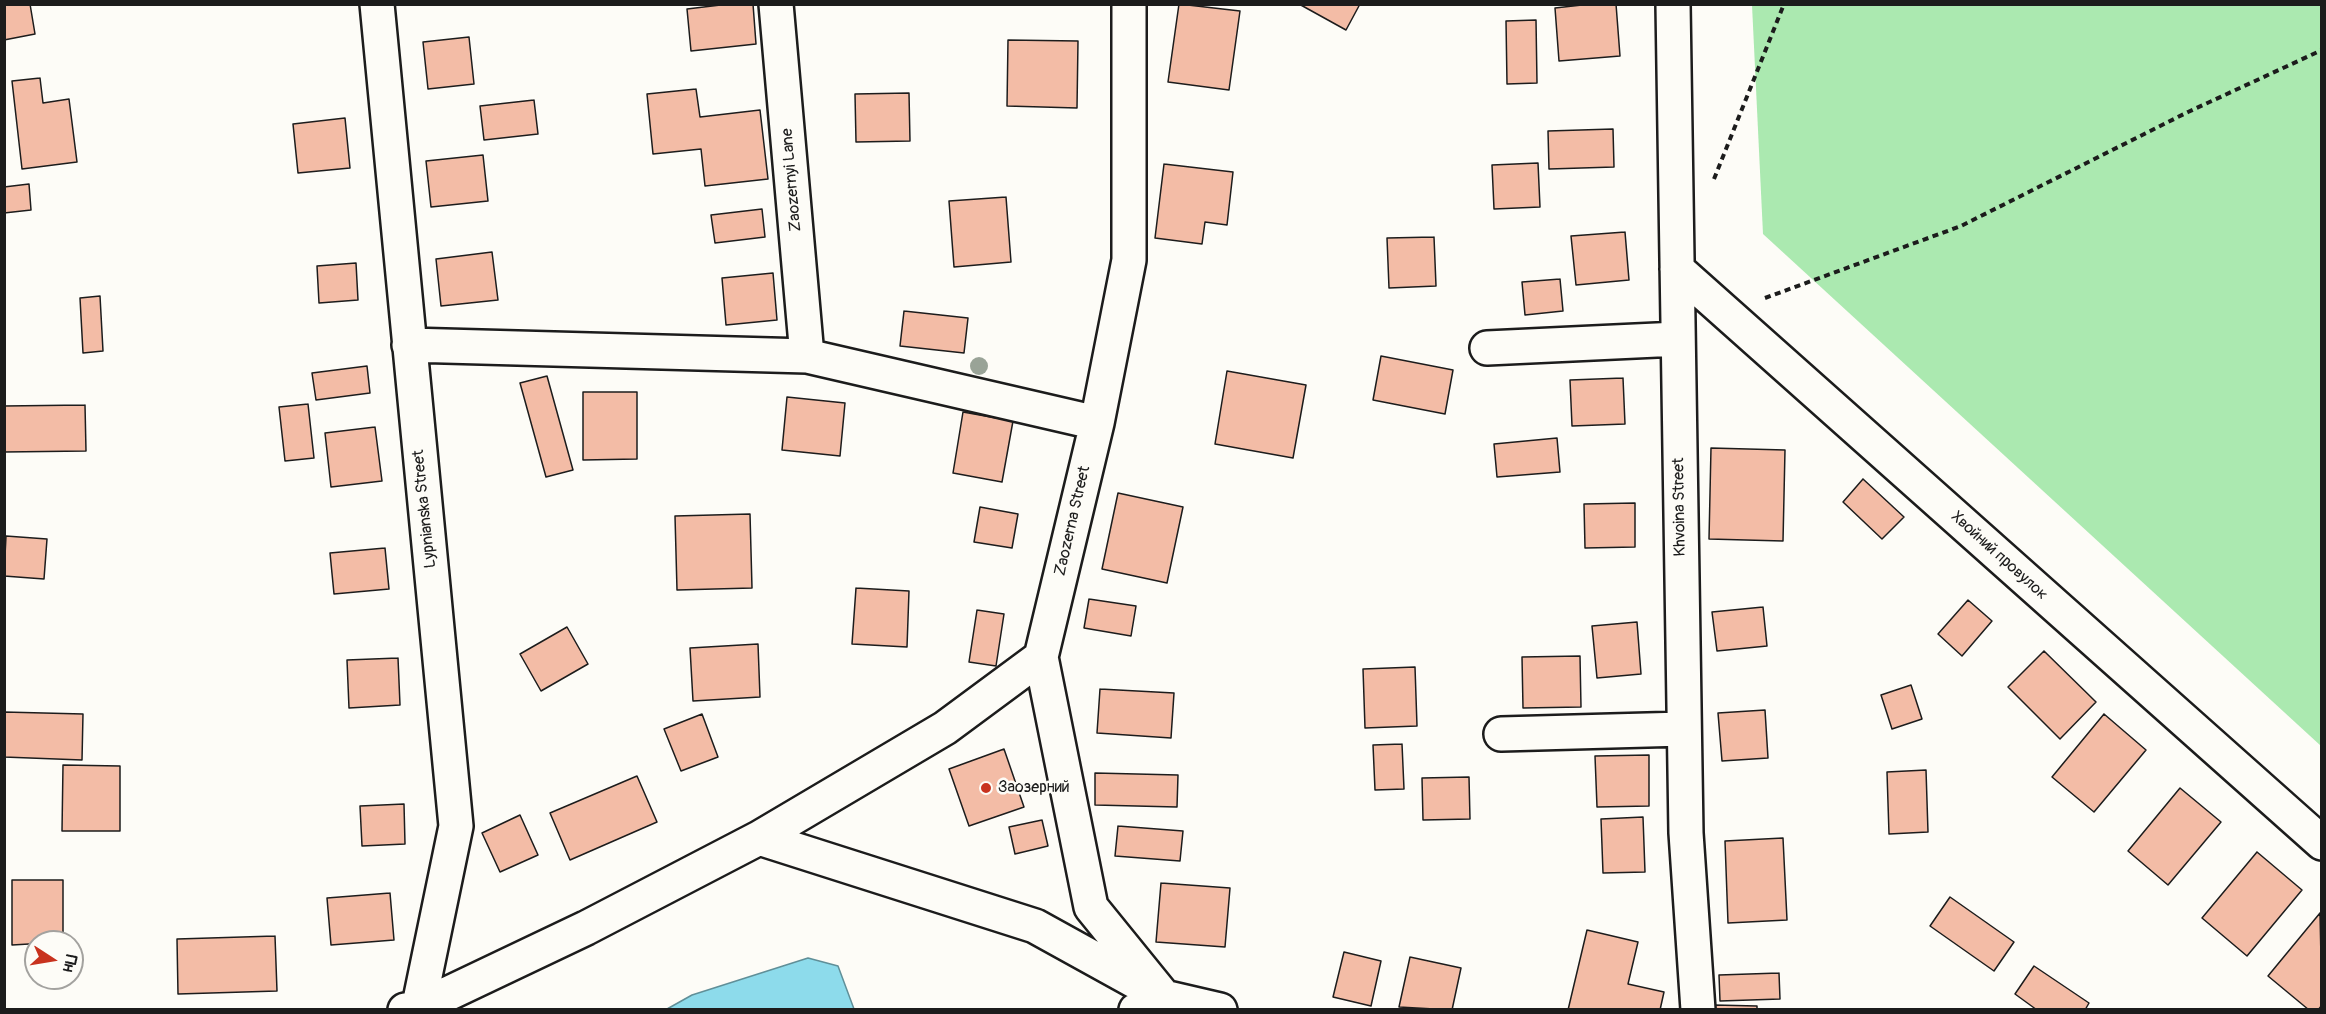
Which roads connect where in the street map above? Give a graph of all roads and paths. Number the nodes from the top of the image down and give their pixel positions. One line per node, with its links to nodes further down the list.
1 (377, 4): 11 (street, Lypnianska Street)
2 (776, 4): 13 (street, Zaozernyi Lane)
3 (1129, 4): 14 (street, Zaozerna Street)
4 (1673, 4): 8 (street, Khvoina Street)
5 (1784, 4): 7 (path)
6 (2322, 50): 9 (path)
7 (1713, 181)
8 (1677, 269): 9 (street, Хвойний провулок); 10 (street, Khvoina Street)
9 (1725, 312): 19 (street, Хвойний провулок)
10 (1678, 339): 12 (street); 16 (street, Khvoina Street)
11 (408, 345): 13 (street); 21 (street, Lypnianska Street)
12 (1487, 348)
13 (807, 356): 14 (street)
14 (1096, 423): 15 (street, Zaozerna Street)
15 (1041, 657): 18 (street); 20 (street, Zaozerna Street)
16 (1684, 729): 17 (street); 23 (street, Khvoina Street)
17 (1501, 734)
18 (759, 838): 20 (street); 21 (street)
19 (2322, 843)
20 (1155, 1005): 22 (street)
21 (414, 1009)
22 (1220, 1010)
23 (1698, 1010)

